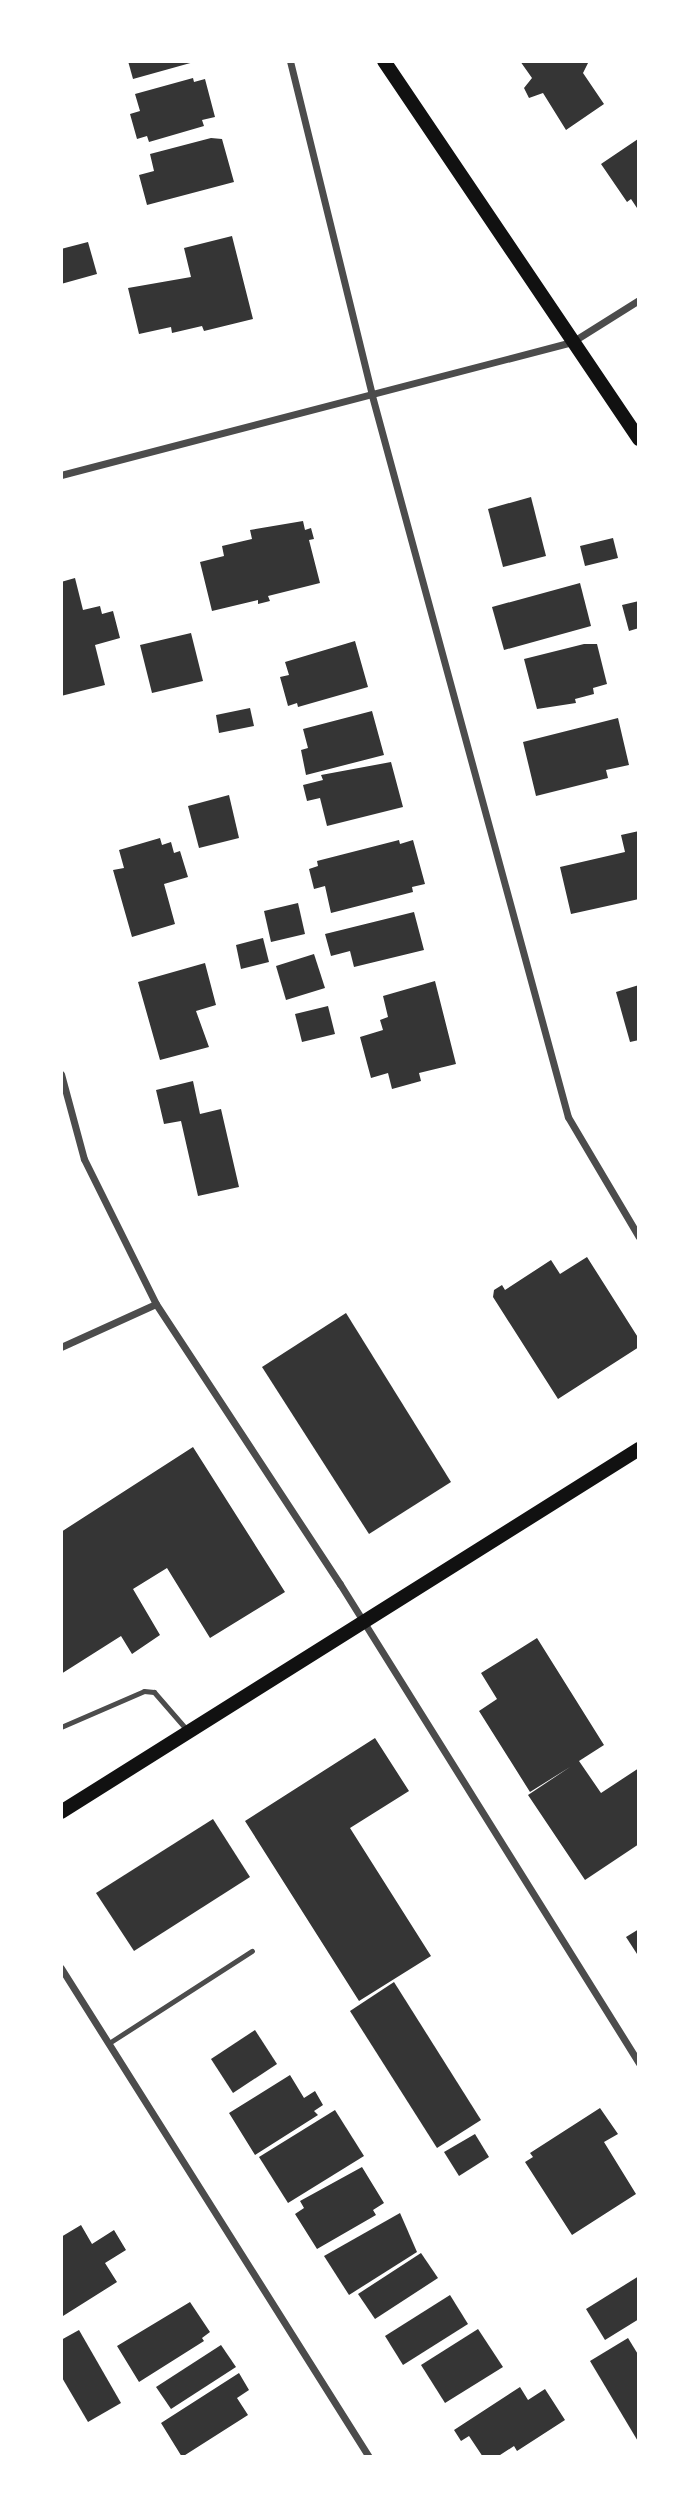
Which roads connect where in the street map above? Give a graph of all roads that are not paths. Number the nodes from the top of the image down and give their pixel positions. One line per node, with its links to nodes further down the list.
1 (290, 61): 5 (street)
2 (384, 61): 4 (main road)
3 (639, 300): 4 (street)
4 (572, 342): 5 (street); 6 (main road)
5 (371, 392): 7 (street); 9 (street)
6 (639, 439)
7 (61, 475)
8 (61, 1074): 10 (street)
9 (639, 1237)
10 (156, 1304): 11 (street); 13 (street)
11 (61, 1347)
12 (639, 1449): 13 (main road)
13 (363, 1620): 15 (main road); 20 (street)
14 (61, 1727): 15 (lane)
15 (188, 1731): 16 (main road)
16 (61, 1812)
17 (252, 1951): 19 (lane)
18 (61, 1968): 19 (street)
19 (109, 2043): 21 (street)
20 (639, 2063)
21 (369, 2457)

